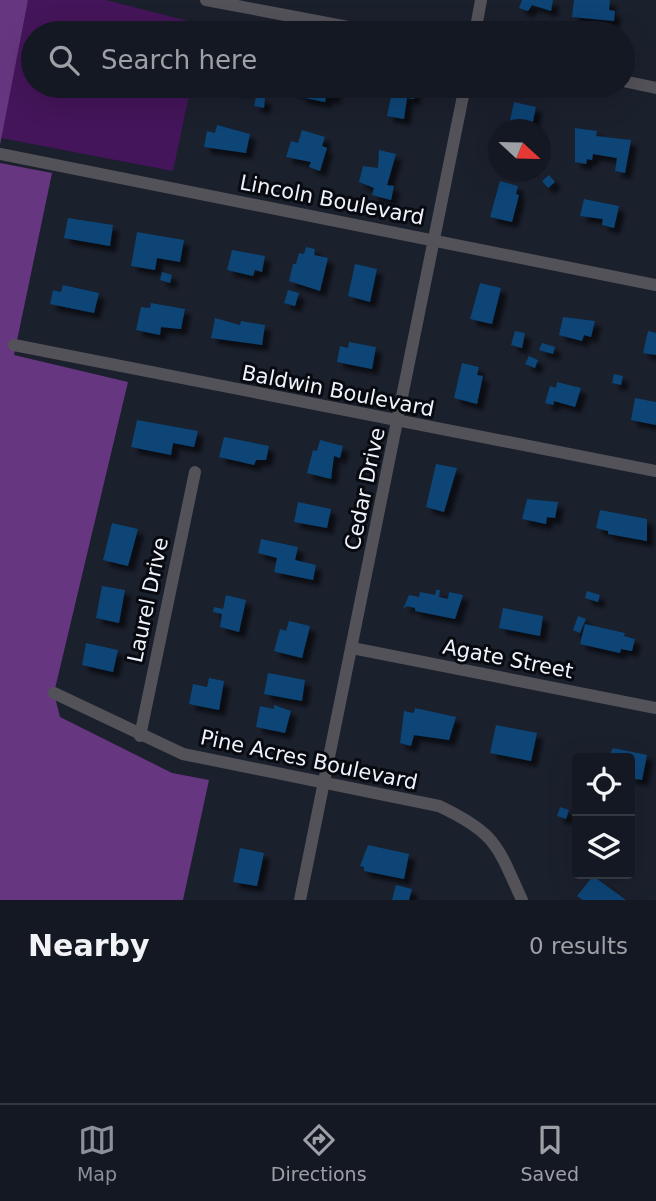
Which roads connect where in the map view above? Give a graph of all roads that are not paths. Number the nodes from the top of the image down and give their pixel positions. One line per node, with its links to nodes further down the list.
1 (206, 0): 3 (street)
2 (481, 0): 4 (street)
3 (317, 21)
4 (477, 21)
5 (635, 84): 6 (street)
6 (656, 88)
7 (463, 98): 9 (street, Cedar Drive)
8 (0, 154): 9 (street, Lincoln Boulevard)
9 (434, 240): 10 (street, Lincoln Boulevard); 12 (street, Cedar Drive)
10 (656, 285)
11 (14, 345): 12 (street, Baldwin Boulevard)
12 (398, 422): 13 (street, Baldwin Boulevard); 15 (street, Cedar Drive)
13 (656, 471)
14 (195, 472): 18 (street, Laurel Drive)
15 (352, 648): 17 (street, Agate Street); 19 (street, Cedar Drive)
16 (54, 693): 18 (street, Pine Acres Boulevard)
17 (656, 708)
18 (140, 736): 19 (street, Pine Acres Boulevard)
19 (324, 783): 20 (street, Cedar Drive); 21 (street, Pine Acres Boulevard)
20 (300, 900)
21 (522, 900)

